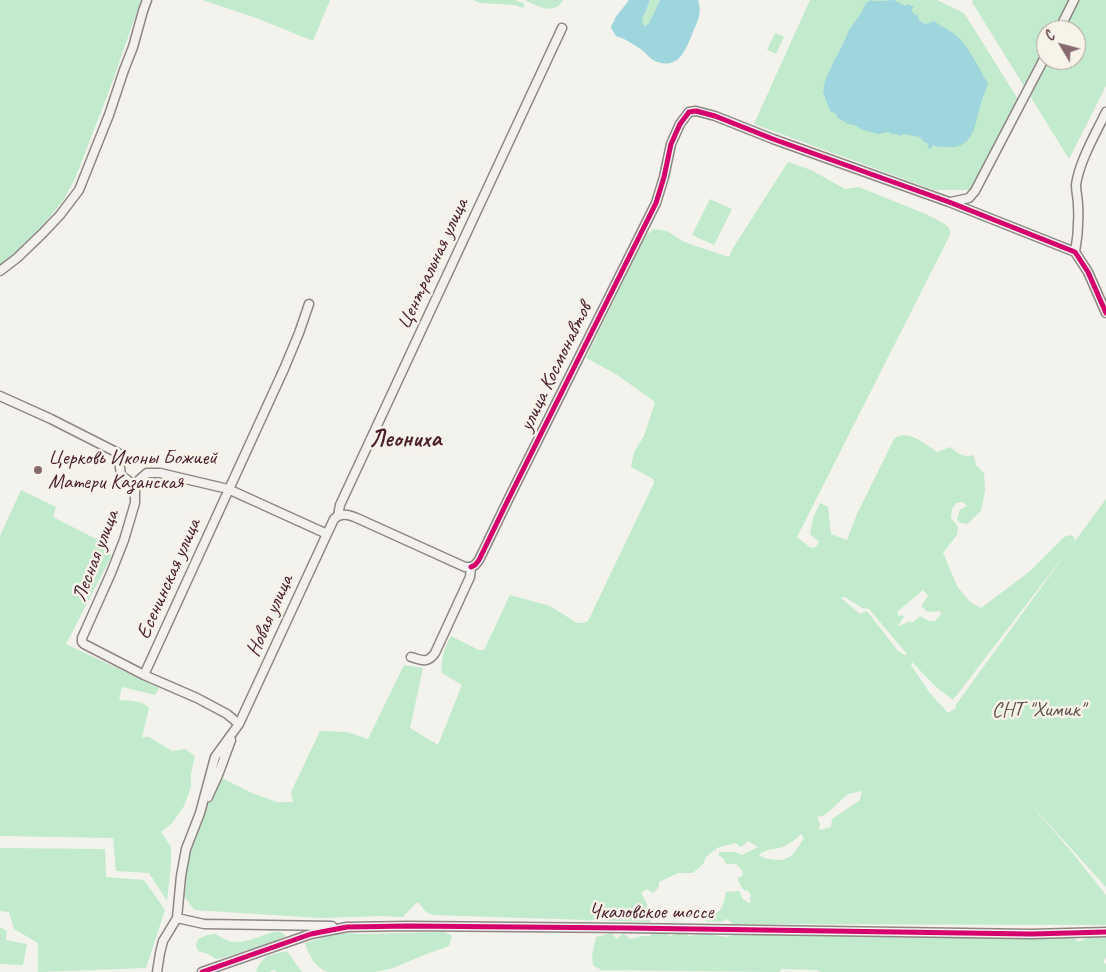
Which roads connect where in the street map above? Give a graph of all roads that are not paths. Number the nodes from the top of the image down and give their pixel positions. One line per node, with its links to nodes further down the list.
1 (147, 0): 9 (street)
2 (1074, 0): 3 (street)
3 (1064, 20)
4 (562, 28): 15 (street, Центральная улица)
5 (1038, 70): 7 (street)
6 (1106, 112): 8 (street)
7 (949, 202): 8 (street); 17 (street, улица Космонавтов)
8 (1075, 252): 11 (street)
9 (0, 271)
10 (308, 304): 14 (street, Есенинская улица)
11 (1106, 313)
12 (0, 396): 13 (street)
13 (135, 486): 14 (street); 19 (street, Лесная улица)
14 (228, 489): 16 (street); 19 (street, Есенинская улица)
15 (338, 516): 16 (street, Новая улица); 17 (street)
16 (327, 534): 20 (street, Новая улица)
17 (471, 567): 18 (street, улица Космонавтов)
18 (411, 657)
19 (144, 675): 20 (street)
20 (237, 728): 21 (street, Новая улица)
21 (177, 918): 22 (street); 26 (street)
22 (292, 925): 23 (street); 25 (street)
23 (348, 927): 24 (street, Чкаловское шоссе); 25 (street, Чкаловское шоссе)
24 (1106, 932)
25 (294, 940): 27 (street, Чкаловское шоссе)
26 (157, 972)
27 (202, 972)

